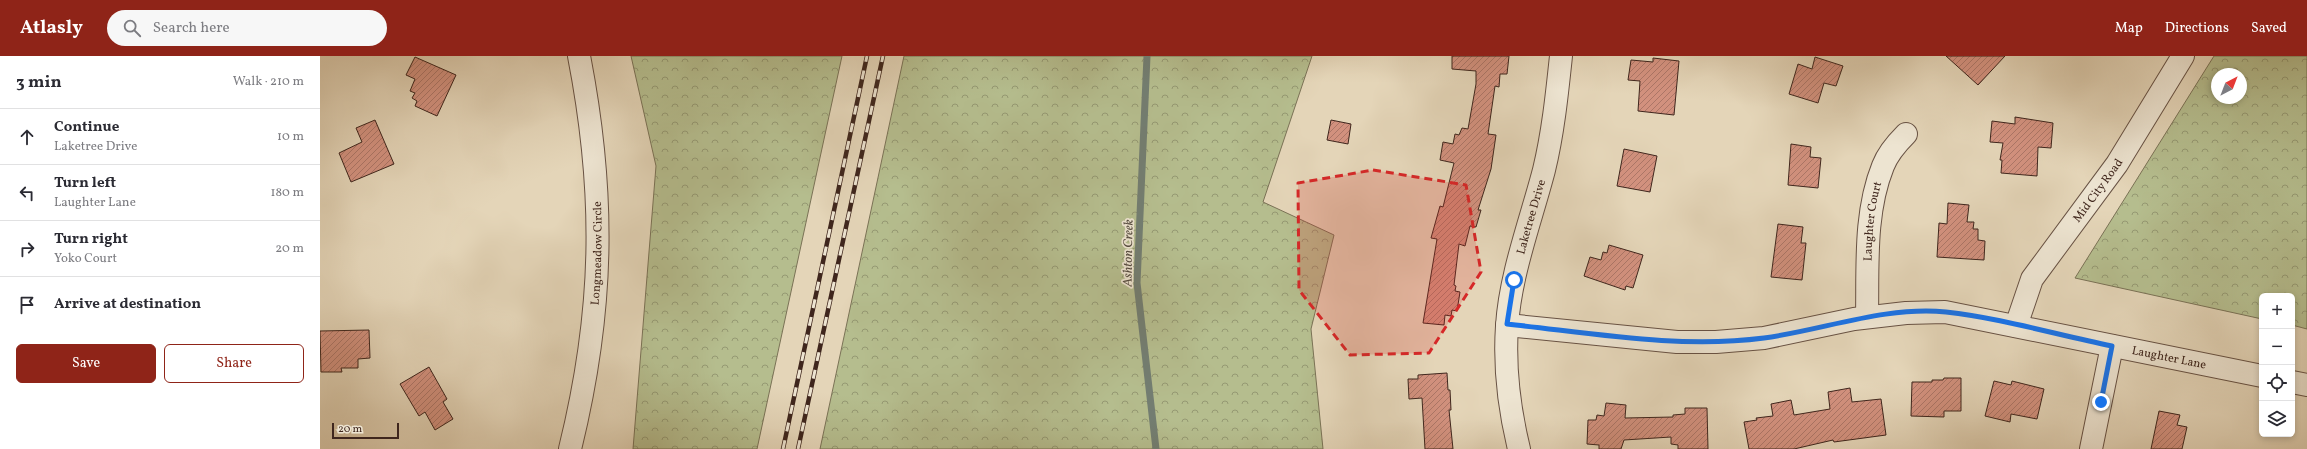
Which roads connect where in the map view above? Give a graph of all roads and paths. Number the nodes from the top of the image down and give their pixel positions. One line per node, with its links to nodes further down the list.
1 (579, 56): 12 (street, Longmeadow Circle)
2 (1561, 56): 6 (street, Laketree Drive)
3 (2184, 56): 7 (street, Mid City Road)
4 (1906, 134): 5 (street, Laughter Court)
5 (1868, 317): 6 (street, Laughter Lane); 7 (street, Laughter Lane)
6 (1507, 324): 13 (street, Laketree Drive)
7 (2016, 326): 8 (street, Laughter Lane)
8 (2112, 346): 9 (street, Laughter Lane); 14 (street)
9 (2259, 375)
10 (2295, 383): 11 (street)
11 (2307, 385)
12 (570, 449)
13 (1520, 449)
14 (2091, 449)

